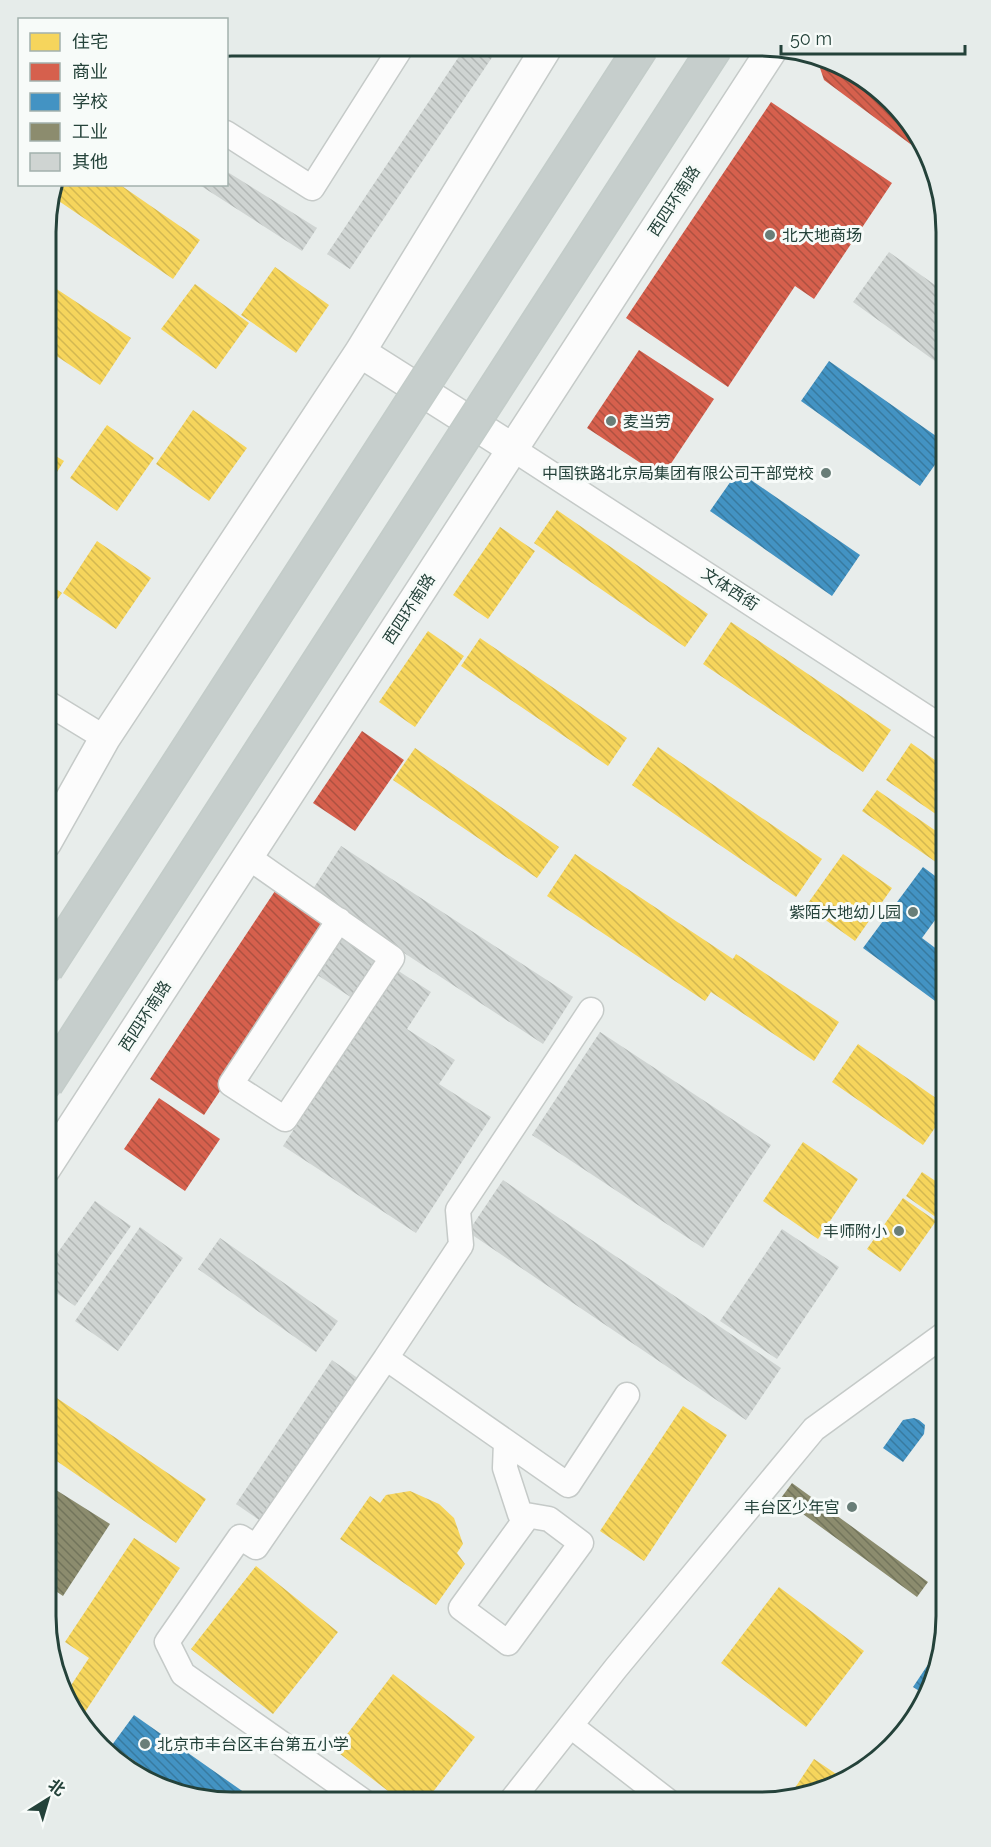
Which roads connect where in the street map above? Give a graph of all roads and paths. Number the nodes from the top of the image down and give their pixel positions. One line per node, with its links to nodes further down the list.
1 (396, 56): 6 (street)
2 (541, 56): 7 (street)
3 (636, 56): 15 (highway, bridge)
4 (710, 56): 17 (highway, bridge)
5 (768, 56): 8 (street, 西四环南路)
6 (228, 134)
7 (360, 351): 8 (street); 11 (street)
8 (513, 449): 10 (street, 文体西街); 13 (street, 西四环南路)
9 (55, 707): 11 (street)
10 (936, 723)
11 (105, 738): 12 (street)
12 (55, 827)
13 (248, 857): 14 (street); 18 (street, 西四环南路)
14 (339, 920): 14 (street)
15 (55, 955)
16 (591, 1010): 20 (street)
17 (55, 1070)
18 (55, 1153)
19 (935, 1341): 24 (street)
20 (386, 1358): 22 (street); 25 (street)
21 (627, 1395): 22 (street)
22 (506, 1442): 23 (street)
23 (528, 1516): 23 (street)
24 (571, 1725): 26 (street); 27 (street)
25 (350, 1792)
26 (518, 1792)
27 (656, 1792)

